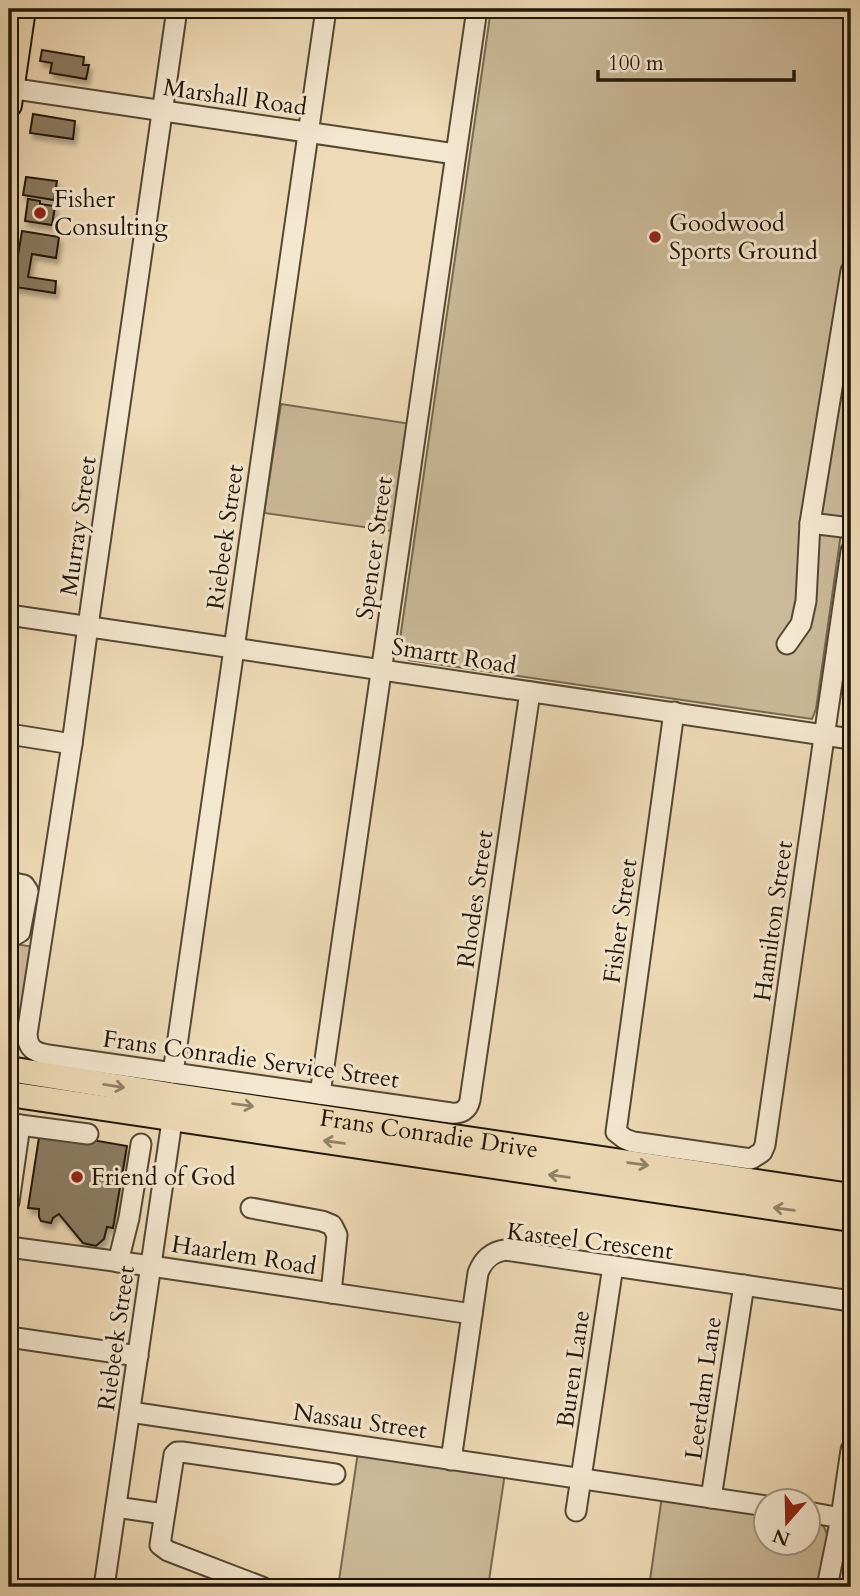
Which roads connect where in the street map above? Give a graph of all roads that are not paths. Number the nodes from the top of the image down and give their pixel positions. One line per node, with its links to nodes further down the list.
1 (23, 9): 5 (main road)
2 (177, 9): 6 (street, Murray Street)
3 (327, 9): 7 (street, Riebeek Street)
4 (477, 9): 8 (street, Spencer Street)
5 (10, 94): 6 (street, Marshall Road)
6 (162, 111): 7 (street, Marshall Road); 14 (street, Murray Street)
7 (308, 132): 8 (street, Marshall Road); 16 (street, Riebeek Street)
8 (455, 155): 17 (street, Spencer Street)
9 (851, 271): 10 (street)
10 (810, 523): 11 (street); 15 (street)
11 (851, 528)
12 (851, 551): 21 (street, Hamilton Street)
13 (9, 615): 14 (street, Smartt Road)
14 (88, 626): 16 (street, Smartt Road); 23 (street, Murray Street)
15 (787, 643)
16 (234, 648): 17 (street, Smartt Road); 30 (street, Riebeek Street)
17 (382, 670): 18 (street, Smartt Road); 29 (street, Spencer Street)
18 (530, 692): 19 (street, Smartt Road); 31 (street, Rhodes Street)
19 (674, 712): 21 (street, Smartt Road); 34 (street, Fisher Street)
20 (9, 734): 23 (street)
21 (825, 735): 22 (street, Smartt Road); 34 (street, Hamilton Street)
22 (851, 739)
23 (72, 744): 26 (street, Murray Street)
24 (9, 882): 25 (street)
25 (9, 936)
26 (31, 1050): 30 (street, Frans Conradie Service Street)
27 (9, 1069): 30 (main road, Frans Conradie Drive, one-way to 30)
28 (9, 1094): 30 (main road, Frans Conradie Drive)
29 (320, 1094): 30 (street, Frans Conradie Service Street); 31 (street, Frans Conradie Service Street)
30 (174, 1096): 36 (main road, Frans Conradie Drive, one-way to 36); 39 (main road, Frans Conradie Drive, one-way to 30); 42 (street, Riebeek Street)
31 (464, 1111)
32 (15, 1124): 33 (street); 37 (street)
33 (88, 1134)
34 (619, 1136)
35 (141, 1144): 41 (street)
36 (851, 1196)
37 (9, 1202)
38 (251, 1208): 45 (street)
39 (851, 1219)
40 (9, 1248): 41 (street, Haarlem Road)
41 (118, 1262): 42 (street, Haarlem Road)
42 (151, 1266): 45 (street, Haarlem Road); 49 (street, Riebeek Street)
43 (613, 1266): 44 (street, Kasteel Crescent); 47 (street, Kasteel Crescent); 54 (street, Buren Lane)
44 (744, 1285): 46 (street, Kasteel Crescent); 55 (street, Leerdam Lane)
45 (331, 1293): 47 (street, Haarlem Road)
46 (851, 1301)
47 (472, 1314): 52 (street, Kasteel Crescent)
48 (9, 1337): 49 (street)
49 (138, 1356): 50 (street, Riebeek Street)
50 (130, 1412): 52 (street, Nassau Street); 57 (street, Riebeek Street)
51 (851, 1450): 61 (street)
52 (451, 1460): 54 (street, Nassau Street)
53 (335, 1474): 59 (street)
54 (582, 1479): 55 (street, Nassau Street); 58 (street)
55 (711, 1498): 56 (street, Nassau Street)
56 (752, 1504)
57 (116, 1507): 59 (street); 62 (street, Riebeek Street)
58 (576, 1511)
59 (164, 1514): 63 (street)
60 (822, 1515): 61 (street)
61 (841, 1518): 64 (street)
62 (104, 1587)
63 (262, 1587)
64 (827, 1587)

